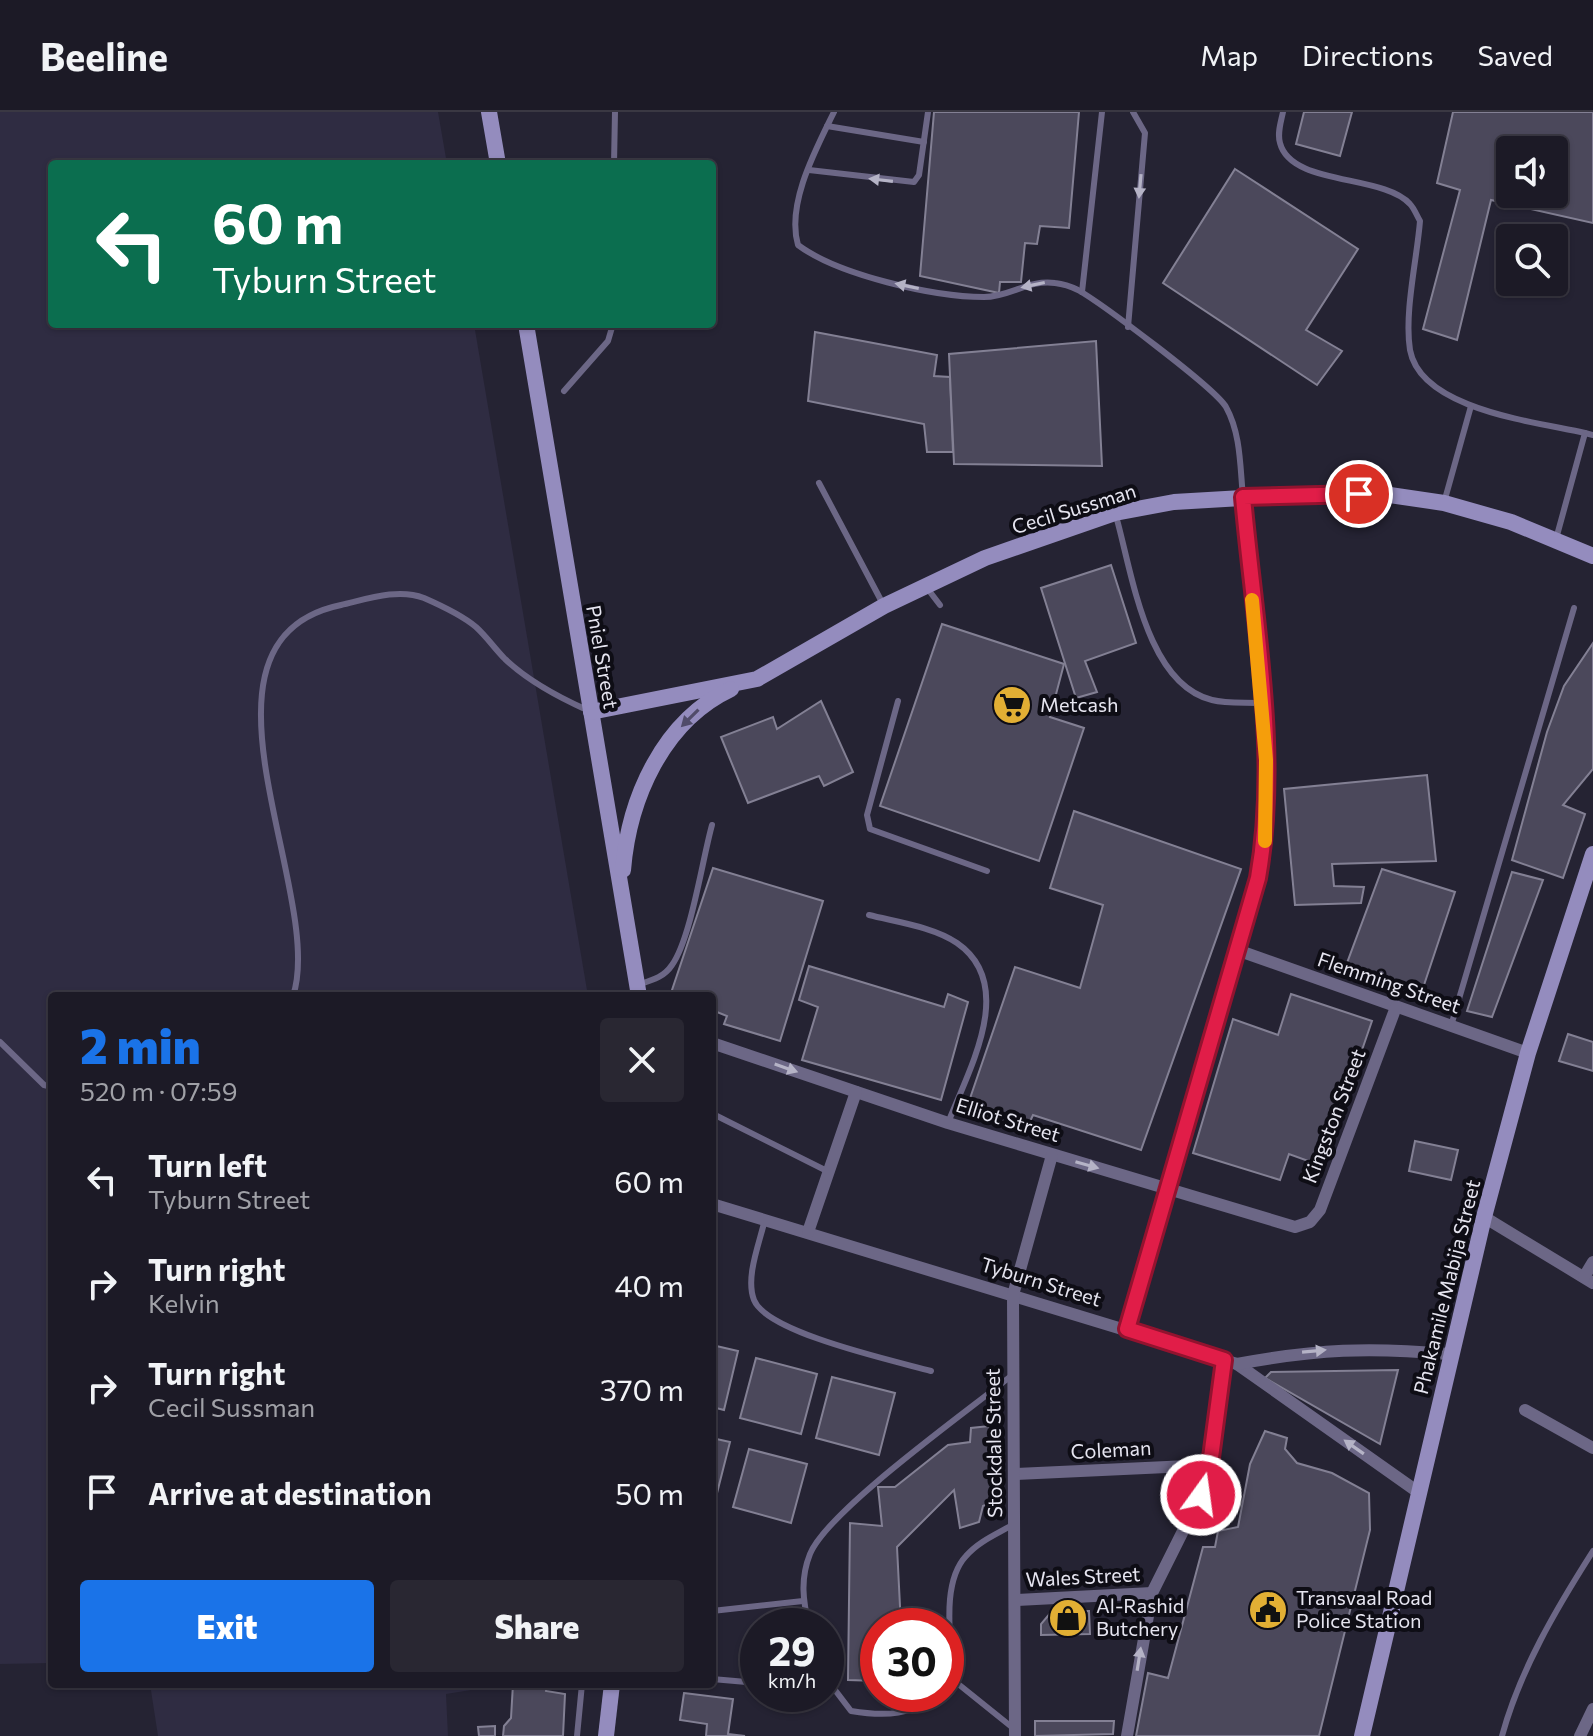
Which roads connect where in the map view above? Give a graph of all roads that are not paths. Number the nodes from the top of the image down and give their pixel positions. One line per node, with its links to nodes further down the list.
1 (489, 112): 10 (main road)
2 (615, 112): 11 (lane)
3 (834, 112): 8 (lane)
4 (928, 112): 9 (lane)
5 (1102, 112): 13 (lane)
6 (1133, 112): 14 (lane, one-way to 14)
7 (1283, 112): 18 (lane)
8 (827, 126): 9 (lane); 12 (lane)
9 (924, 142): 12 (lane, one-way to 12)
10 (497, 160)
11 (614, 160)
12 (809, 170): 13 (lane, one-way to 12)
13 (1082, 292): 14 (lane)
14 (1128, 327): 21 (lane)
15 (527, 328): 33 (main road, Pniel Street)
16 (612, 328): 17 (lane)
17 (564, 391)
18 (1471, 406): 19 (lane); 22 (lane)
19 (1589, 434): 24 (lane)
20 (819, 483): 28 (lane)
21 (1243, 497): 22 (main road, Cecil Sussman); 23 (main road, Cecil Sussman); 32 (street)
22 (1444, 503): 24 (main road, Cecil Sussman)
23 (1115, 513): 26 (main road, Cecil Sussman); 32 (lane)
24 (1556, 539): 25 (main road, Cecil Sussman)
25 (1593, 556)
26 (927, 588): 27 (lane); 28 (main road, Cecil Sussman)
27 (940, 605)
28 (884, 606): 30 (main road, Cecil Sussman)
29 (1574, 608): 43 (lane)
30 (757, 679): 33 (main road, Cecil Sussman); 38 (main road, one-way to 38)
31 (898, 701): 36 (lane)
32 (1261, 703): 39 (street)
33 (591, 712): 38 (main road, Pniel Street); 41 (lane)
34 (712, 825): 40 (lane)
35 (1593, 854): 46 (main road, Phakamile Mabija Street)
36 (987, 871)
37 (869, 915): 50 (lane)
38 (628, 939): 40 (main road, Pniel Street)
39 (1237, 950): 42 (street, Flemming Street); 53 (street)
40 (638, 991)
41 (294, 992)
42 (1396, 1007): 43 (street, Flemming Street); 57 (street, Kingston Street)
43 (1451, 1026): 46 (street, Flemming Street)
44 (0, 1042): 47 (lane)
45 (716, 1044): 48 (street, Elliot Street, one-way to 48)
46 (1528, 1053): 55 (main road, Phakamile Mabija Street)
47 (48, 1086)
48 (856, 1092): 50 (street, Elliot Street); 52 (street)
49 (716, 1116): 52 (lane)
50 (948, 1123): 51 (street, Elliot Street)
51 (1052, 1155): 53 (street, Elliot Street, one-way to 53); 61 (street, Stockdale Street)
52 (829, 1172): 58 (street)
53 (1168, 1188): 57 (street, Elliot Street); 62 (street)
54 (716, 1205): 56 (street, Tyburn Street)
55 (1484, 1217): 60 (street); 63 (main road, Phakamile Mabija Street)
56 (765, 1219): 58 (street, Tyburn Street); 66 (lane)
57 (1295, 1227)
58 (808, 1232): 61 (street, Tyburn Street)
59 (1593, 1262): 60 (street)
60 (1589, 1280)
61 (1013, 1295): 62 (street, Tyburn Street); 67 (street, Stockdale Street)
62 (1127, 1329): 64 (street, Tyburn Street)
63 (1449, 1354): 65 (street, one-way to 63); 72 (main road, Phakamile Mabija Street)
64 (1224, 1360): 65 (street, Tyburn Street); 70 (street)
65 (1237, 1364): 72 (street, Tyburn Street, one-way to 65)
66 (931, 1371)
67 (1014, 1374): 71 (street, Stockdale Street); 77 (lane)
68 (1525, 1410): 69 (street)
69 (1593, 1448)
70 (1210, 1465): 71 (street, Coleman); 75 (street)
71 (1014, 1474): 73 (street, Stockdale Street)
72 (1418, 1492): 93 (main road, Phakamile Mabija Street)
73 (1015, 1523): 76 (street, Stockdale Street); 79 (lane)
74 (1593, 1551): 94 (lane)
75 (1152, 1593): 76 (street, Wales Street); 92 (street, one-way to 75)
76 (1017, 1600): 89 (street, Stockdale Street)
77 (803, 1601): 78 (lane); 80 (lane)
78 (805, 1608)
79 (951, 1608)
80 (716, 1611)
81 (716, 1679): 82 (lane)
82 (740, 1681)
83 (582, 1688): 90 (lane)
84 (612, 1688): 91 (main road)
85 (964, 1689): 89 (lane)
86 (844, 1702): 88 (lane)
87 (1593, 1709): 95 (street)
88 (898, 1712)
89 (1015, 1733)
90 (577, 1736)
91 (606, 1736)
92 (1127, 1736)
93 (1362, 1736)
94 (1502, 1736)
95 (1580, 1736)

